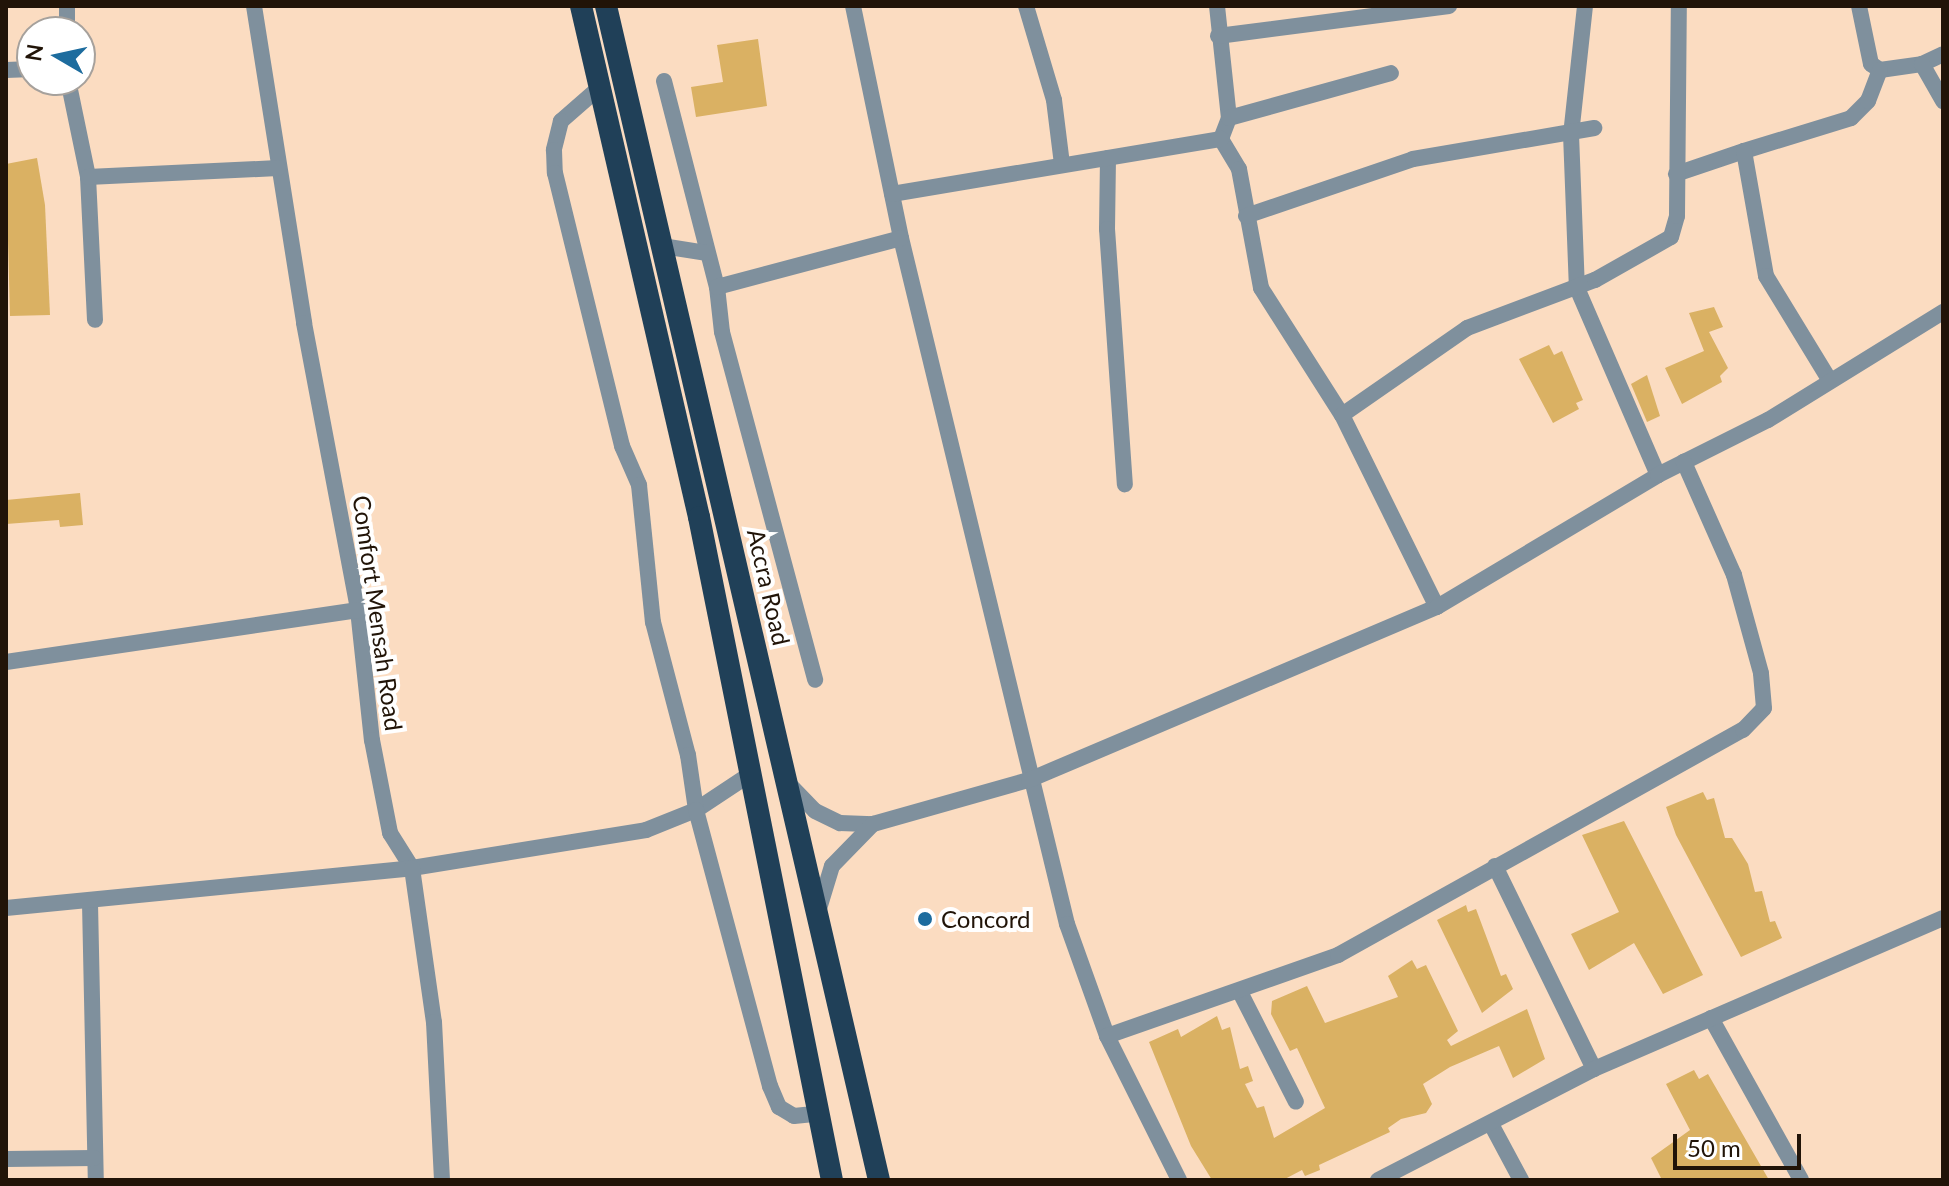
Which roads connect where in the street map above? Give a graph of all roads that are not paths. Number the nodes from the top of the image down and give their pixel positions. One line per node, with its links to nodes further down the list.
1 (254, 6): 28 (street, Comfort Mensah Road)
2 (581, 6): 18 (highway)
3 (606, 6): 34 (highway, Accra Road)
4 (853, 6): 31 (street)
5 (1026, 6): 27 (street)
6 (1217, 6): 12 (street)
7 (1449, 6): 12 (street)
8 (1584, 6): 9 (street); 23 (street)
9 (1598, 6)
10 (1679, 6): 29 (street)
11 (1859, 6): 15 (street)
12 (1218, 36): 21 (street)
13 (1943, 54): 14 (street)
14 (1922, 64): 15 (street); 20 (street)
15 (1880, 70): 25 (street)
16 (1391, 73): 21 (street)
17 (664, 81): 35 (street)
18 (600, 87): 49 (highway); 52 (street)
19 (71, 96): 30 (street)
20 (1943, 101)
21 (1229, 118): 24 (street)
22 (1594, 128): 23 (street)
23 (1571, 134): 32 (street); 37 (street)
24 (1221, 139): 26 (street); 32 (street)
25 (1744, 151): 29 (street); 40 (street)
26 (1108, 158): 27 (street); 44 (street)
27 (1062, 164): 31 (street)
28 (278, 168): 30 (street); 46 (street, Comfort Mensah Road)
29 (1676, 174): 37 (street)
30 (88, 177): 39 (street)
31 (892, 194): 33 (street)
32 (1246, 216): 41 (street)
33 (901, 238): 36 (street); 50 (street)
34 (662, 246): 35 (street); 51 (highway, Accra Road)
35 (707, 253): 36 (street)
36 (717, 287): 48 (street)
37 (1577, 288): 41 (street); 43 (street)
38 (1943, 312): 40 (street)
39 (95, 320)
40 (1830, 381): 42 (street)
41 (1342, 415): 45 (street)
42 (1684, 462): 43 (street); 54 (street)
43 (1658, 475): 45 (street)
44 (1125, 484)
45 (1437, 607): 50 (street)
46 (358, 610): 47 (street); 55 (street, Comfort Mensah Road)
47 (6, 662)
48 (815, 680)
49 (752, 773): 52 (street); 65 (highway)
50 (1029, 780): 53 (street); 62 (street)
51 (787, 782): 53 (street); 58 (highway, Accra Road)
52 (696, 810): 55 (street); 65 (street)
53 (873, 824): 58 (street)
54 (1495, 866): 60 (street); 63 (street)
55 (412, 868): 56 (street); 70 (street)
56 (90, 903): 57 (street); 67 (street)
57 (6, 908)
58 (818, 913): 72 (highway, Accra Road)
59 (1943, 918): 61 (street)
60 (1240, 992): 62 (street); 64 (street)
61 (1711, 1018): 63 (street); 76 (street)
62 (1107, 1036): 73 (street)
63 (1594, 1069): 66 (street)
64 (1296, 1102)
65 (821, 1113): 71 (highway)
66 (1491, 1124): 74 (street); 75 (street)
67 (94, 1158): 68 (street); 69 (street)
68 (6, 1159)
69 (96, 1180)
70 (442, 1180)
71 (832, 1180)
72 (879, 1180)
73 (1179, 1180)
74 (1378, 1180)
75 (1521, 1180)
76 (1801, 1180)

